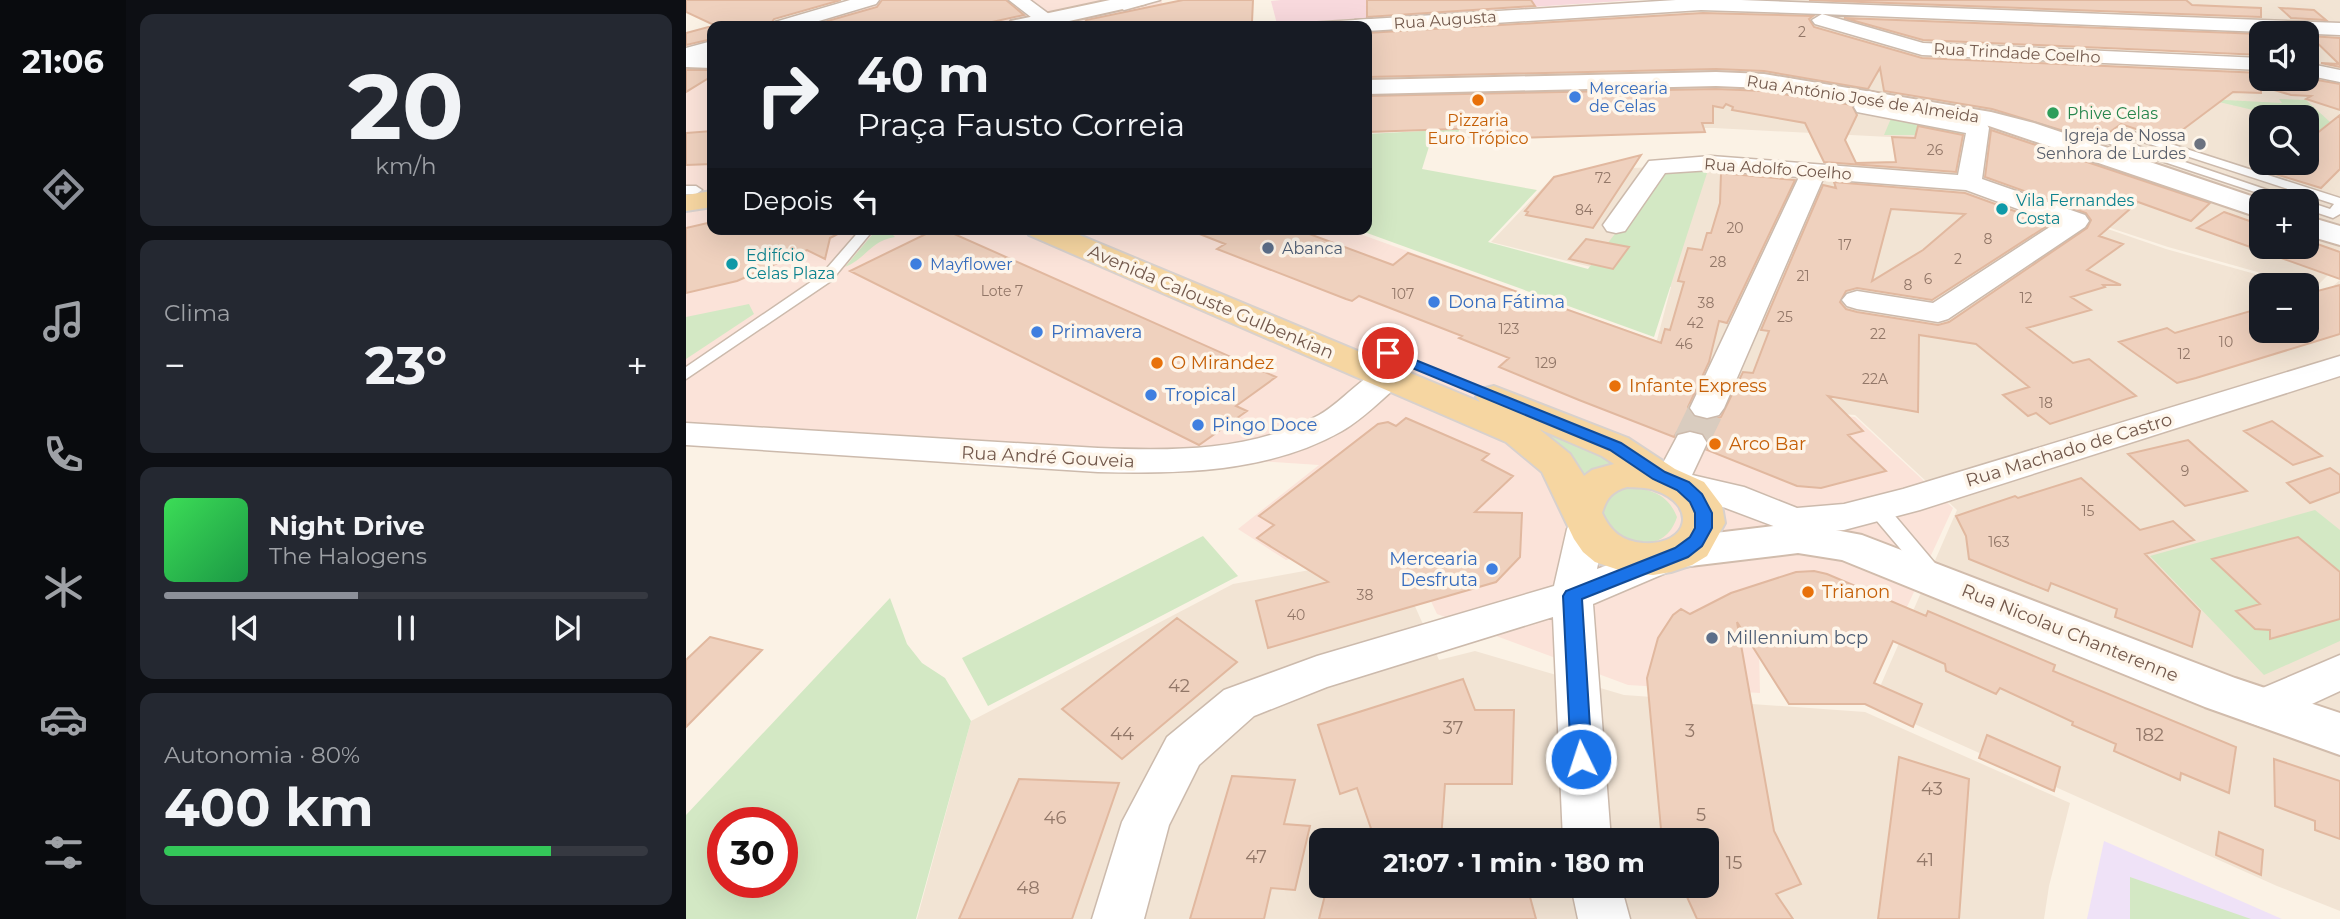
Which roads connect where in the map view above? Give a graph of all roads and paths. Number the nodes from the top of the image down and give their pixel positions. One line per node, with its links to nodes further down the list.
1 (867, 0): 9 (street)
2 (1018, 0): 10 (street)
3 (1138, 0): 11 (street)
4 (1155, 0): 12 (lane)
5 (2092, 0): 8 (street)
6 (1700, 1): 7 (street, Rua Augusta); 13 (lane); 14 (street, Rua Augusta)
7 (1779, 6): 8 (street, Rua Augusta); 20 (street, Rua Trindade Coelho)
8 (2124, 20): 15 (street, Rua Augusta)
9 (798, 21)
10 (1055, 21)
11 (1061, 21)
12 (1061, 21)
13 (1372, 22)
14 (1372, 25)
15 (2340, 29)
16 (707, 48): 17 (street)
17 (686, 54)
18 (686, 60): 19 (street)
19 (707, 61)
20 (2249, 63)
21 (2319, 72): 22 (street)
22 (2340, 76)
23 (1372, 87): 24 (street, Rua António José de Almeida)
24 (1869, 98): 26 (street); 31 (street, Rua António José de Almeida)
25 (1814, 171): 26 (street, Rua Adolfo Coelho); 33 (street, Rua Adolfo Coelho); 43 (street)
26 (1969, 183): 39 (street, Rua Adolfo Coelho)
27 (2257, 189): 28 (lane)
28 (2295, 189)
29 (2319, 197): 30 (lane)
30 (2340, 204): 32 (lane)
31 (2249, 205)
32 (2319, 209)
33 (1616, 225)
34 (2319, 229): 38 (street)
35 (863, 235): 41 (lane)
36 (1053, 235): 42 (main road, Avenida Calouste Gulbenkian)
37 (1100, 235): 46 (main road, Avenida Calouste Gulbenkian)
38 (2340, 236)
39 (1857, 300)
40 (2340, 366): 47 (street, Rua Machado de Castro)
41 (686, 374)
42 (1390, 377): 44 (street, Rua André Gouveia); 48 (main road, Avenida Calouste Gulbenkian)
43 (1707, 408)
44 (686, 434)
45 (1690, 443): 46 (street)
46 (1671, 480): 48 (main road); 49 (street); 50 (main road)
47 (1878, 509): 49 (street, Rua Machado de Castro); 51 (lane)
48 (1584, 520): 50 (main road); 52 (street)
49 (1797, 529): 50 (street, Rua Nicolau Chanterenne); 51 (street, Rua Nicolau Chanterenne)
50 (1671, 555): 52 (street)
51 (1937, 579): 54 (street, Rua Nicolau Chanterenne)
52 (1572, 596): 56 (street); 58 (street)
53 (2340, 672): 54 (street)
54 (2262, 708): 55 (street, Rua Nicolau Chanterenne)
55 (2340, 734)
56 (1586, 828)
57 (1599, 898): 59 (street)
58 (1118, 919)
59 (1604, 919)

